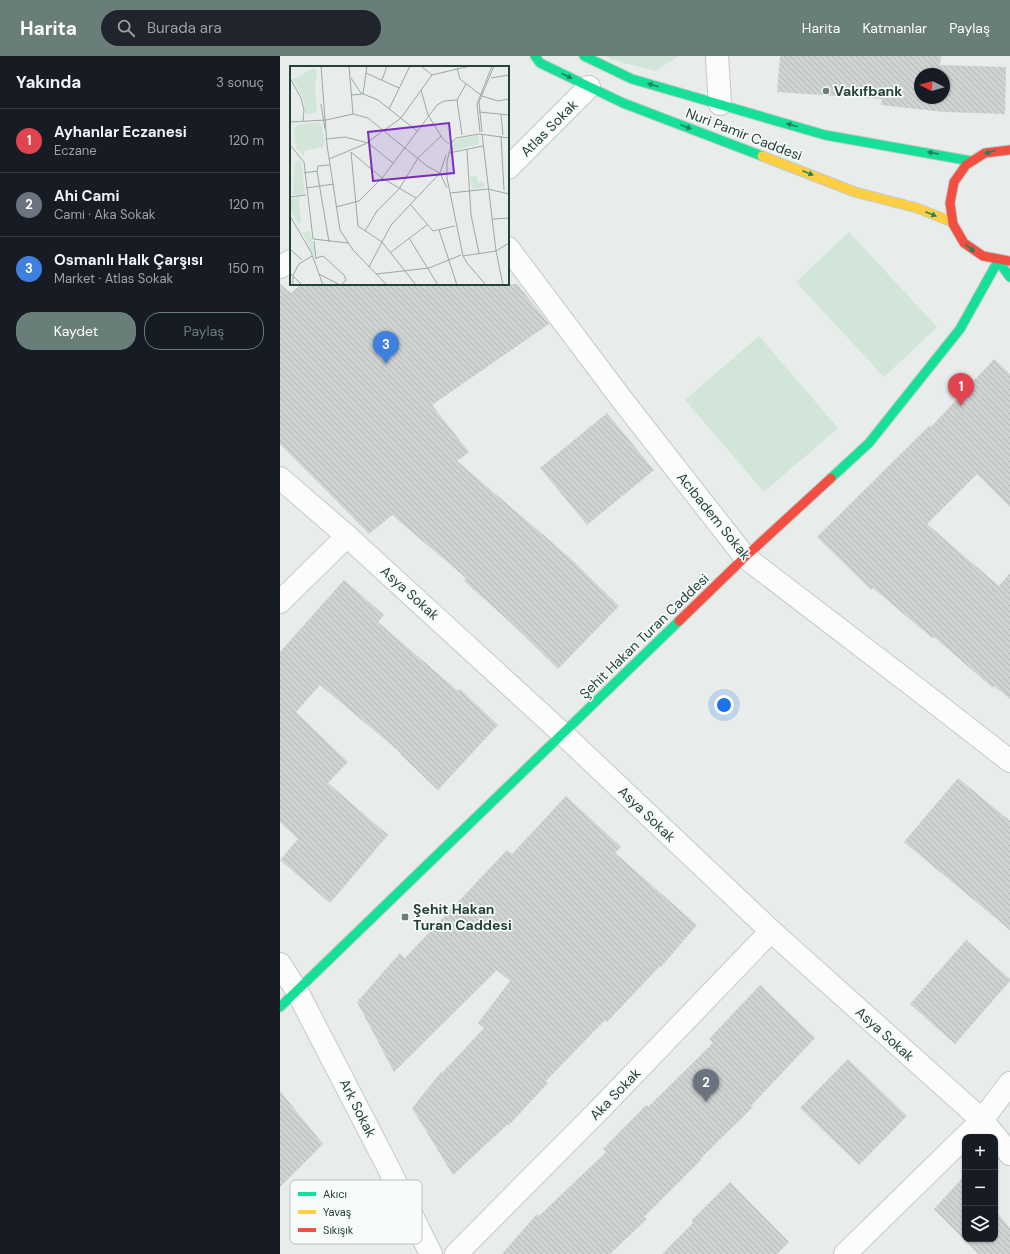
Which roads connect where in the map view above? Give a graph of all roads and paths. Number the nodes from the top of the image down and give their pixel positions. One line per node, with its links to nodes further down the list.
1 (535, 56): 4 (main road, Nuri Pamir Caddesi, one-way to 4)
2 (584, 56): 5 (main road, Nuri Pamir Caddesi, one-way to 2)
3 (717, 56): 5 (street)
4 (589, 87): 8 (street, Atlas Sokak); 9 (main road, Nuri Pamir Caddesi, one-way to 9)
5 (720, 104): 7 (main road, Nuri Pamir Caddesi, one-way to 5)
6 (1010, 150): 7 (main road, one-way to 7)
7 (971, 160): 9 (main road)
8 (509, 167)
9 (952, 222): 11 (main road, one-way to 11)
10 (509, 249): 18 (street, Acıbadem Sokak)
11 (998, 261): 12 (main road); 15 (main road); 18 (main road, Şehit Hakan Turan Caddesi)
12 (1010, 261)
13 (290, 262): 14 (street)
14 (280, 267)
15 (1010, 277)
16 (280, 478): 17 (street, Asya Sokak)
17 (347, 536): 19 (street); 20 (street, Asya Sokak)
18 (745, 558): 20 (main road, Şehit Hakan Turan Caddesi); 21 (street, Acıbadem Sokak)
19 (280, 602)
20 (563, 734): 22 (street, Asya Sokak); 24 (main road, Şehit Hakan Turan Caddesi)
21 (1010, 761)
22 (770, 931): 27 (street, Asya Sokak); 32 (street, Aka Sokak)
23 (280, 964): 24 (street, Ark Sokak)
24 (297, 991): 25 (main road, Şehit Hakan Turan Caddesi); 29 (street, Ark Sokak)
25 (280, 1007)
26 (1010, 1083): 27 (street)
27 (982, 1120): 28 (street, Asya Sokak); 33 (street)
28 (1010, 1154)
29 (394, 1180)
30 (422, 1236): 31 (street, Ark Sokak)
31 (431, 1254)
32 (456, 1254)
33 (844, 1254)

